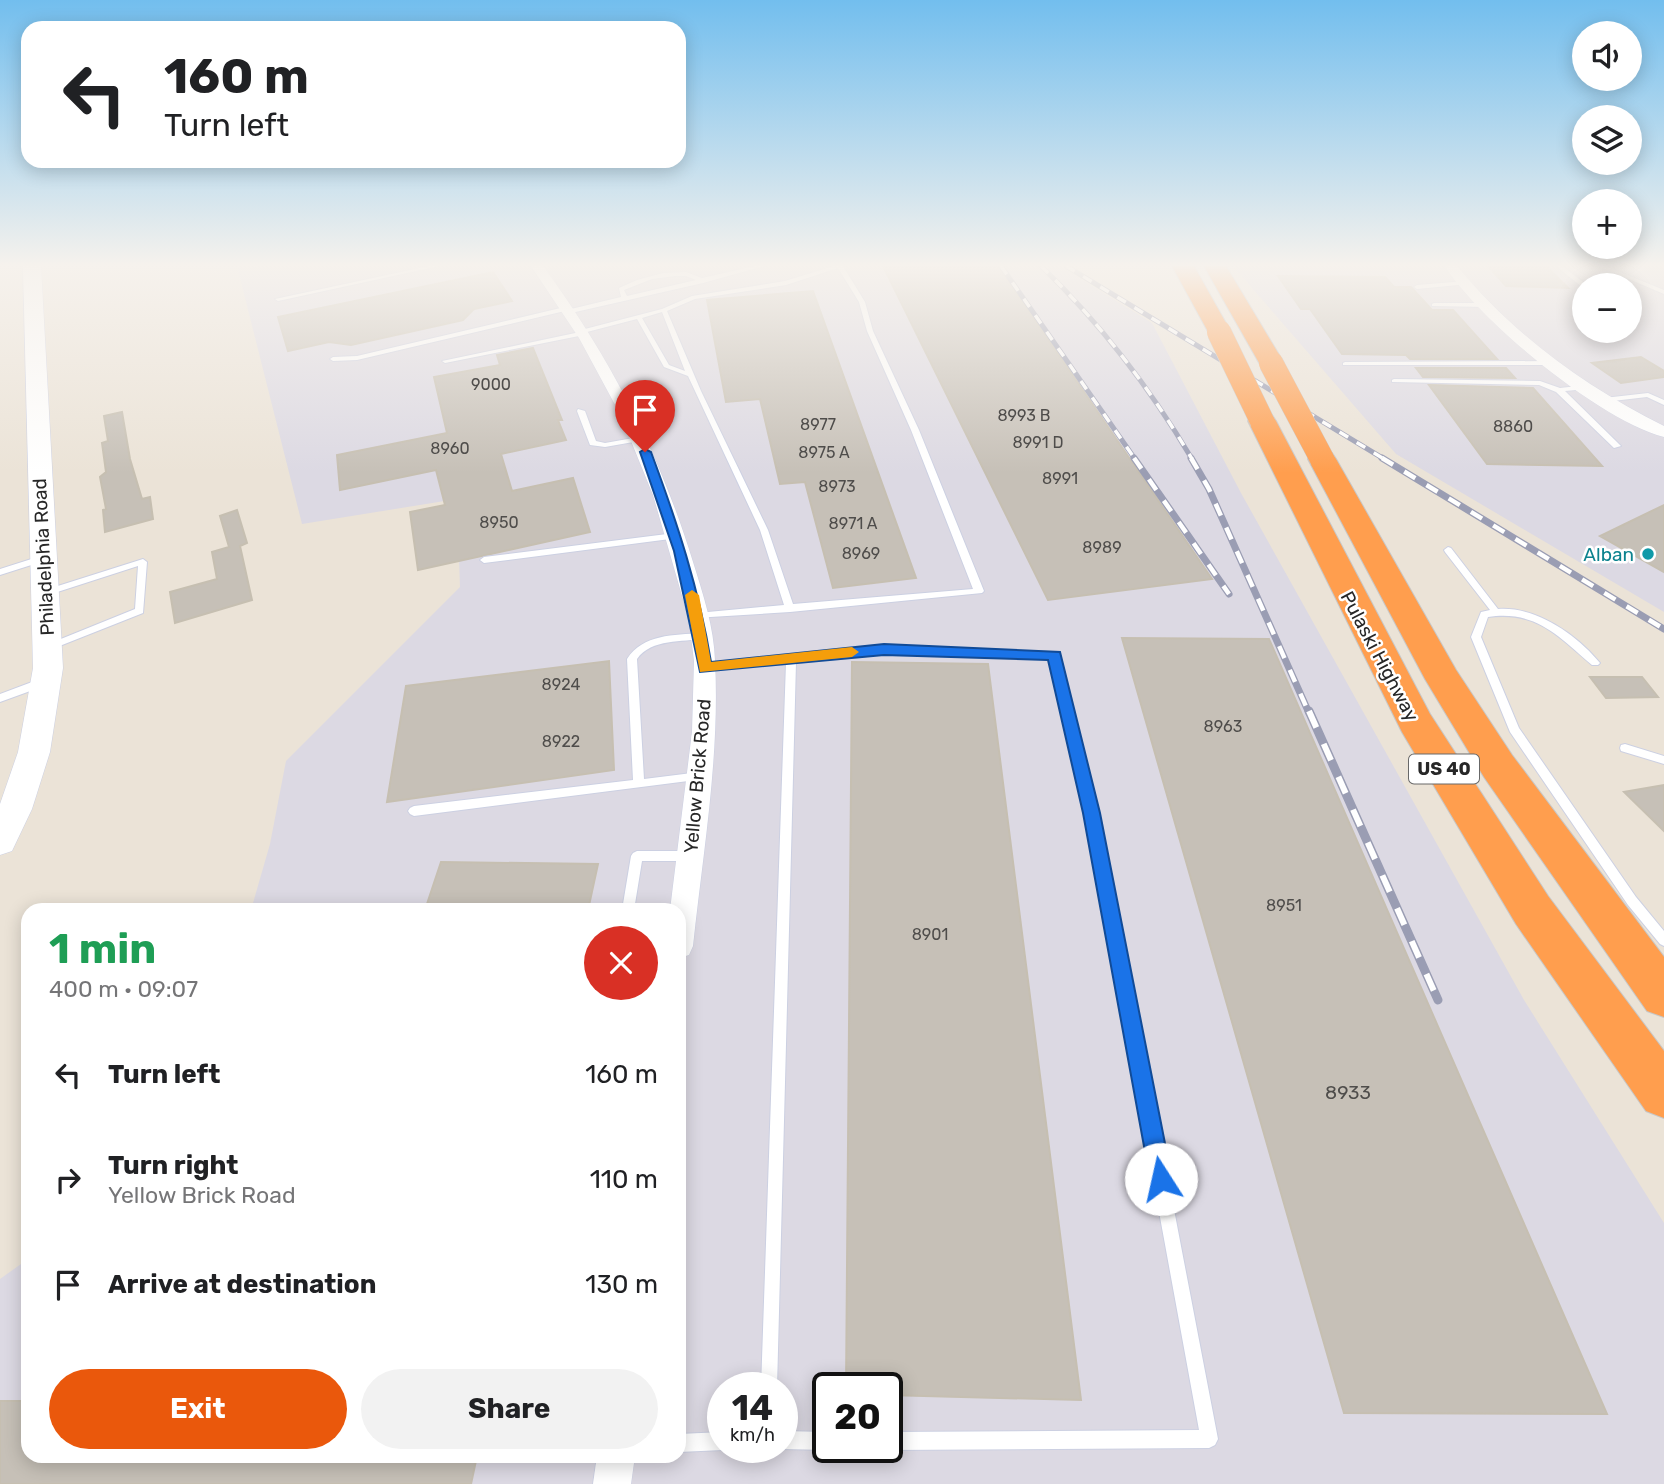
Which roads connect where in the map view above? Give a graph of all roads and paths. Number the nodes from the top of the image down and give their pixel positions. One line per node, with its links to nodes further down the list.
1 (35, 335): 29 (main road, Philadelphia Road)
2 (456, 335): 11 (lane)
3 (568, 335): 12 (lane)
4 (586, 335): 25 (street, Yellow Brick Road)
5 (649, 335): 15 (lane)
6 (674, 335): 15 (lane)
7 (872, 335): 33 (lane)
8 (1221, 335): 54 (highway, Pulaski Highway / US 40, bridge)
9 (1255, 335): 53 (highway, US 40, bridge)
10 (1520, 335): 13 (street)
11 (333, 359)
12 (445, 361)
13 (1550, 363): 14 (lane); 17 (street)
14 (1345, 364)
15 (690, 375): 33 (lane)
16 (1394, 382): 18 (lane)
17 (1584, 387): 18 (lane); 21 (street)
18 (1559, 390): 26 (lane)
19 (1664, 391): 20 (lane)
20 (1648, 395): 21 (lane); 22 (lane)
21 (1604, 400): 24 (street)
22 (1664, 403)
23 (581, 411): 25 (lane)
24 (1664, 432)
25 (639, 439): 27 (street, Yellow Brick Road)
26 (1617, 446)
27 (675, 536): 30 (lane); 35 (street, Yellow Brick Road)
28 (1448, 550): 34 (lane)
29 (44, 558): 31 (lane); 32 (main road, Philadelphia Road)
30 (484, 560)
31 (0, 572)
32 (45, 593): 37 (main road, Philadelphia Road); 37 (lane)
33 (790, 609): 35 (lane)
34 (1496, 611): 39 (lane); 52 (lane)
35 (697, 615): 36 (street, Yellow Brick Road)
36 (701, 636): 40 (street, Yellow Brick Road); 46 (lane)
37 (47, 648): 41 (main road, Philadelphia Road)
38 (791, 658): 40 (lane); 55 (lane); 56 (lane)
39 (1595, 663)
40 (705, 668): 45 (street, Yellow Brick Road)
41 (46, 681): 42 (lane); 48 (main road, Philadelphia Road)
42 (0, 698)
43 (1625, 748): 44 (lane)
44 (1664, 760)
45 (700, 776): 46 (lane); 49 (street, Yellow Brick Road)
46 (639, 784): 47 (lane)
47 (414, 811)
48 (0, 841)
49 (690, 856): 50 (lane); 51 (street, Yellow Brick Road)
50 (629, 903)
51 (684, 903)
52 (1664, 940)
53 (1664, 995)
54 (1664, 1093)
55 (769, 1372)
56 (903, 1440)
57 (707, 1442): 58 (lane)
58 (686, 1443)
59 (615, 1463): 60 (street)
60 (612, 1484)

